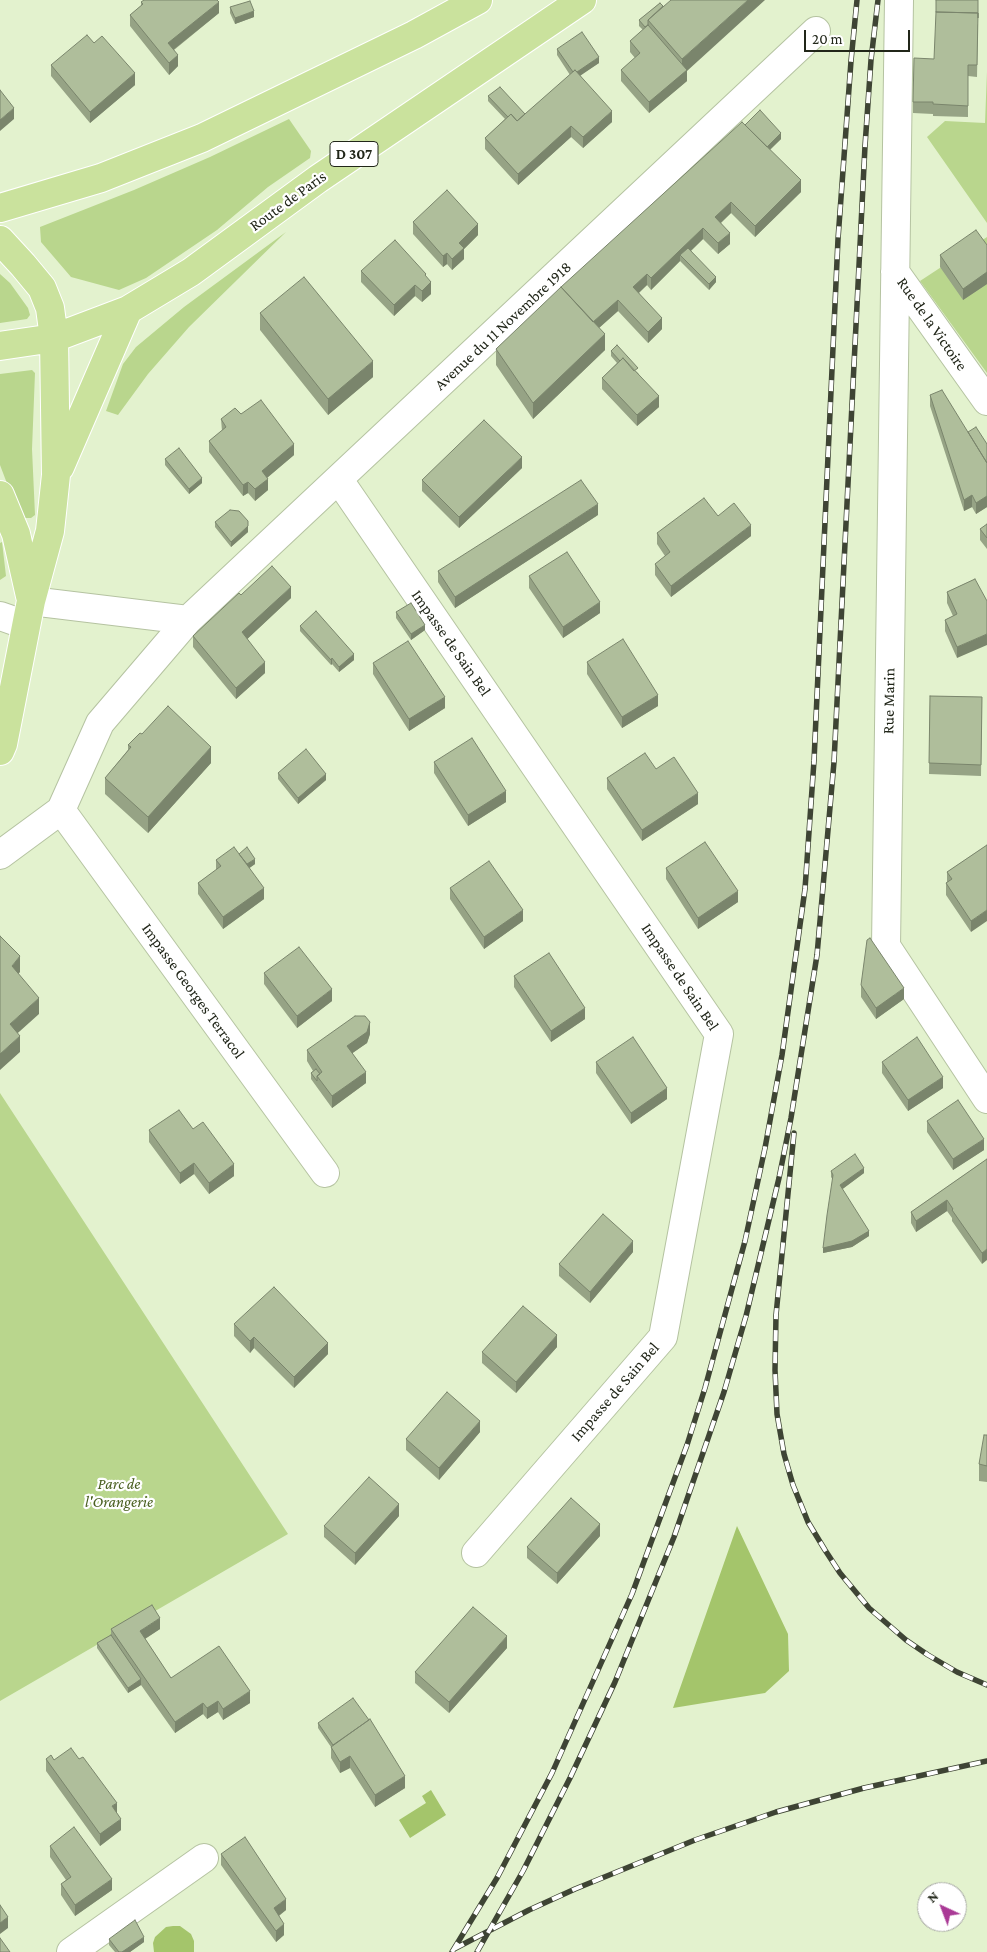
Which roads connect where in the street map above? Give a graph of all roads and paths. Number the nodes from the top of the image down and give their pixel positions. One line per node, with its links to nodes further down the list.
1 (478, 0): 5 (main road)
2 (582, 0): 8 (main road, Route de Paris / D 307)
3 (899, 0): 7 (street, Rue Marin)
4 (816, 31): 13 (street, Avenue du 11 Novembre 1918)
5 (0, 208)
6 (0, 240): 9 (main road)
7 (895, 272): 11 (street, Rue de la Victoire); 21 (street, Rue Marin)
8 (128, 310): 9 (main road, Route de Paris / D 307); 12 (main road)
9 (54, 338): 10 (main road, Route de Paris / D 307); 12 (main road)
10 (0, 346)
11 (987, 401)
12 (56, 475): 15 (main road)
13 (339, 480): 17 (street, Avenue du 11 Novembre 1918); 23 (street, Impasse de Sain Bel)
14 (0, 495): 15 (main road)
15 (29, 613): 16 (street); 17 (street); 18 (main road)
16 (0, 616)
17 (188, 620): 19 (street, Avenue du 11 Novembre 1918)
18 (0, 751)
19 (61, 810): 20 (street, Avenue du 11 Novembre 1918); 22 (street, Impasse Georges Terracol)
20 (0, 855)
21 (987, 1099)
22 (325, 1173)
23 (476, 1553)
24 (204, 1858): 25 (street)
25 (71, 1952)

